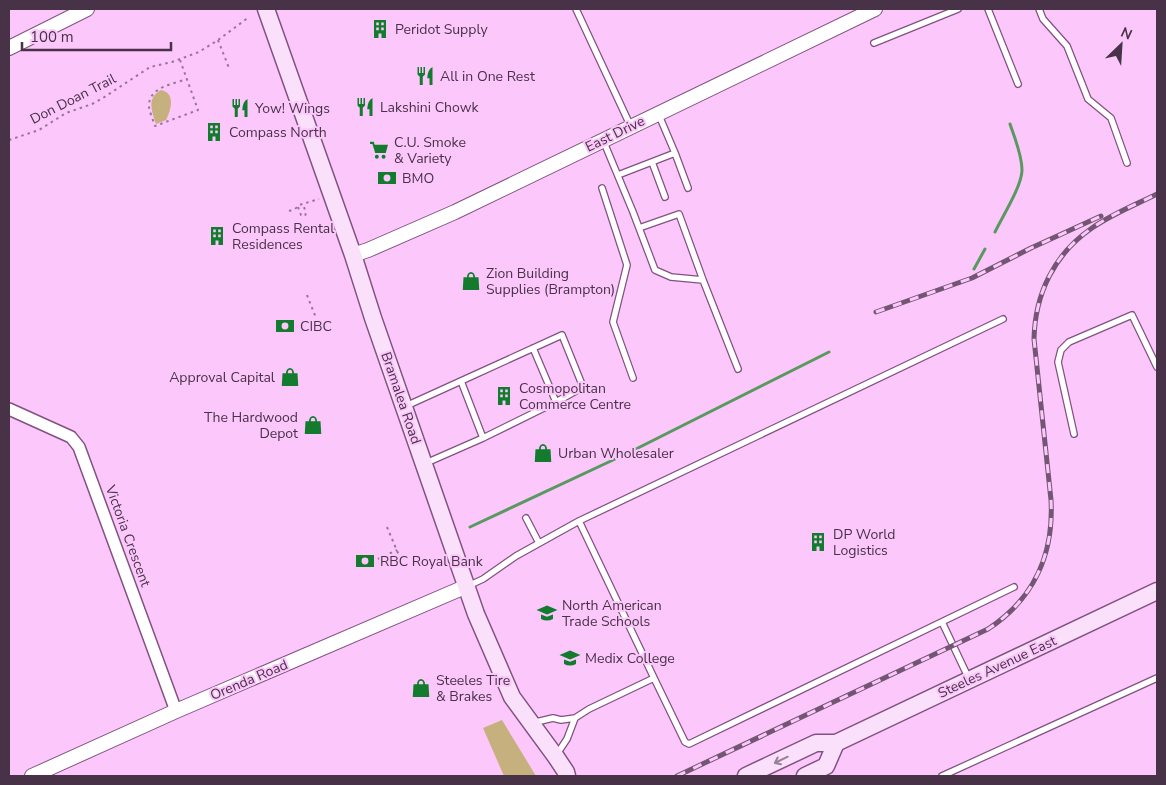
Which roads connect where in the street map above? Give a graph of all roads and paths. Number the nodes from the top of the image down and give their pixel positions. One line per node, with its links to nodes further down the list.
1 (87, 9): 11 (street)
2 (266, 9): 26 (main road, Bramalea Road)
3 (576, 9): 17 (lane)
4 (958, 9): 10 (lane)
5 (988, 9): 15 (lane)
6 (1039, 9): 22 (lane)
7 (869, 10): 16 (street, East Drive)
8 (249, 17): 9 (path, Don Doan Trail)
9 (218, 40): 12 (path, Don Doan Trail); 13 (path)
10 (874, 43)
11 (9, 48)
12 (180, 60): 14 (path); 18 (path, Don Doan Trail)
13 (229, 68)
14 (187, 79): 14 (path)
15 (1018, 84)
16 (658, 114): 17 (street, East Drive); 20 (lane)
17 (631, 126): 19 (street, East Drive)
18 (9, 140)
19 (603, 140): 23 (lane); 32 (street, East Drive)
20 (675, 153): 21 (lane); 25 (lane)
21 (652, 162): 23 (lane); 27 (lane)
22 (1127, 163)
23 (618, 175): 31 (lane)
24 (602, 188): 40 (lane)
25 (688, 188)
26 (331, 195): 28 (path); 32 (main road, Bramalea Road)
27 (665, 197)
28 (303, 204): 29 (path); 29 (path)
29 (297, 206): 30 (path)
30 (289, 211)
31 (639, 228): 33 (lane); 33 (lane)
32 (352, 255): 43 (main road, Bramalea Road)
33 (703, 280): 39 (lane)
34 (307, 295): 35 (path)
35 (316, 318)
36 (1003, 319): 49 (lane)
37 (533, 348): 41 (lane); 42 (lane); 42 (lane)
38 (1157, 367): 45 (lane)
39 (738, 369)
40 (633, 378)
41 (461, 381): 43 (lane); 46 (lane)
42 (556, 402): 46 (lane)
43 (404, 407): 47 (main road, Bramalea Road)
44 (9, 409): 62 (street, Victoria Crescent)
45 (1074, 434)
46 (483, 438): 47 (lane)
47 (424, 464): 55 (main road, Bramalea Road)
48 (526, 518): 51 (lane)
49 (579, 521): 51 (lane); 59 (lane)
50 (387, 527): 52 (path)
51 (539, 543): 55 (lane)
52 (397, 550): 53 (path); 54 (path)
53 (378, 558)
54 (403, 566)
55 (467, 586): 62 (street, Orenda Road); 64 (main road, Bramalea Road)
56 (1014, 587): 58 (lane)
57 (1157, 591): 61 (main road, Steeles Avenue East)
58 (942, 622): 59 (lane); 61 (lane)
59 (654, 678): 63 (lane)
60 (1157, 678): 71 (lane)
61 (970, 680): 65 (main road, Steeles Avenue East)
62 (176, 711): 68 (street, Orenda Road)
63 (574, 718): 64 (lane); 66 (lane)
64 (531, 723): 66 (main road, Bramalea Road)
65 (836, 743): 69 (main road, Steeles Avenue East, one-way to 69); 70 (main road)
66 (556, 757): 67 (main road, Bramalea Road)
67 (569, 775)
68 (32, 776)
69 (746, 776)
70 (805, 776)
71 (942, 776)

